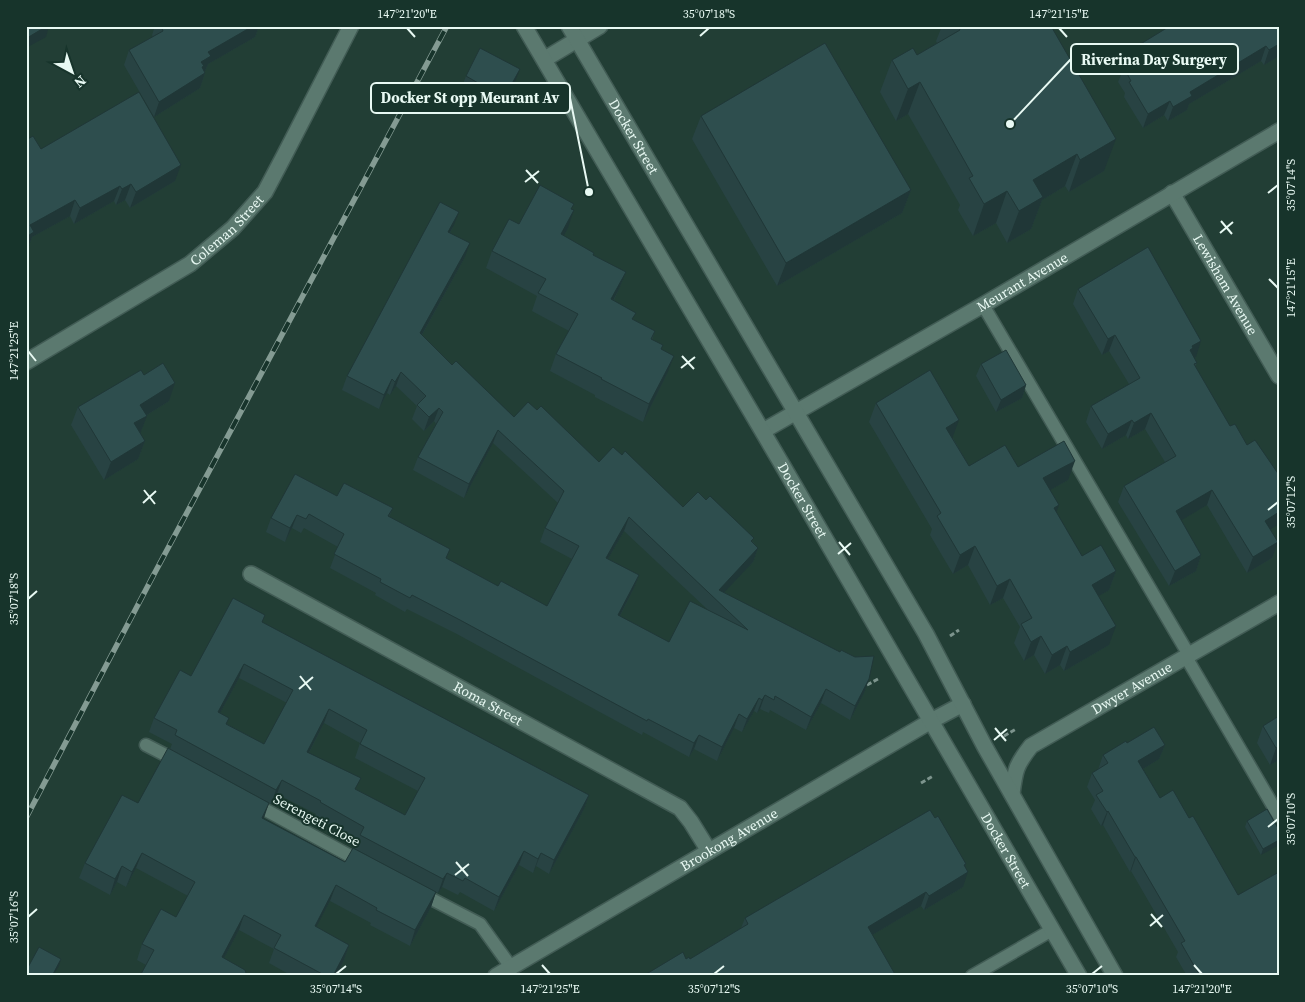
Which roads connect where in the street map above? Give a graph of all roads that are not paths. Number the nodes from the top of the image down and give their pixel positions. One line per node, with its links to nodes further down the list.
1 (351, 26): 10 (street, Coleman Street)
2 (524, 26): 6 (street, Docker Street)
3 (569, 26): 5 (street, Docker Street)
4 (600, 26): 5 (street)
5 (577, 40): 6 (street); 12 (street, Docker Street)
6 (545, 59): 13 (street, Docker Street)
7 (1279, 131): 8 (street, Meurant Avenue)
8 (1172, 193): 9 (street, Meurant Avenue); 11 (street, Lewisham Avenue)
9 (983, 305): 12 (street, Meurant Avenue); 16 (lane)
10 (26, 362)
11 (1279, 376)
12 (796, 411): 13 (street, Meurant Avenue); 17 (street, Docker Street)
13 (763, 431): 18 (street, Docker Street)
14 (251, 574): 24 (street, Roma Street)
15 (1279, 603): 16 (street, Dwyer Avenue)
16 (1188, 656): 21 (street, Dwyer Avenue); 23 (lane)
17 (963, 704): 18 (street, Brookong Avenue); 21 (street, Docker Street)
18 (931, 721): 24 (street, Brookong Avenue); 27 (street, Docker Street)
19 (146, 745): 20 (lane)
20 (189, 768)
21 (1012, 794): 32 (street, Docker Street)
22 (240, 796): 25 (lane, Serengeti Close)
23 (1279, 816)
24 (709, 851): 28 (street, Brookong Avenue)
25 (370, 866)
26 (405, 885): 28 (lane)
27 (1052, 930): 30 (lane); 31 (street, Docker Street)
28 (511, 967): 29 (street, Brookong Avenue)
29 (496, 976)
30 (972, 976)
31 (1079, 976)
32 (1115, 976)

